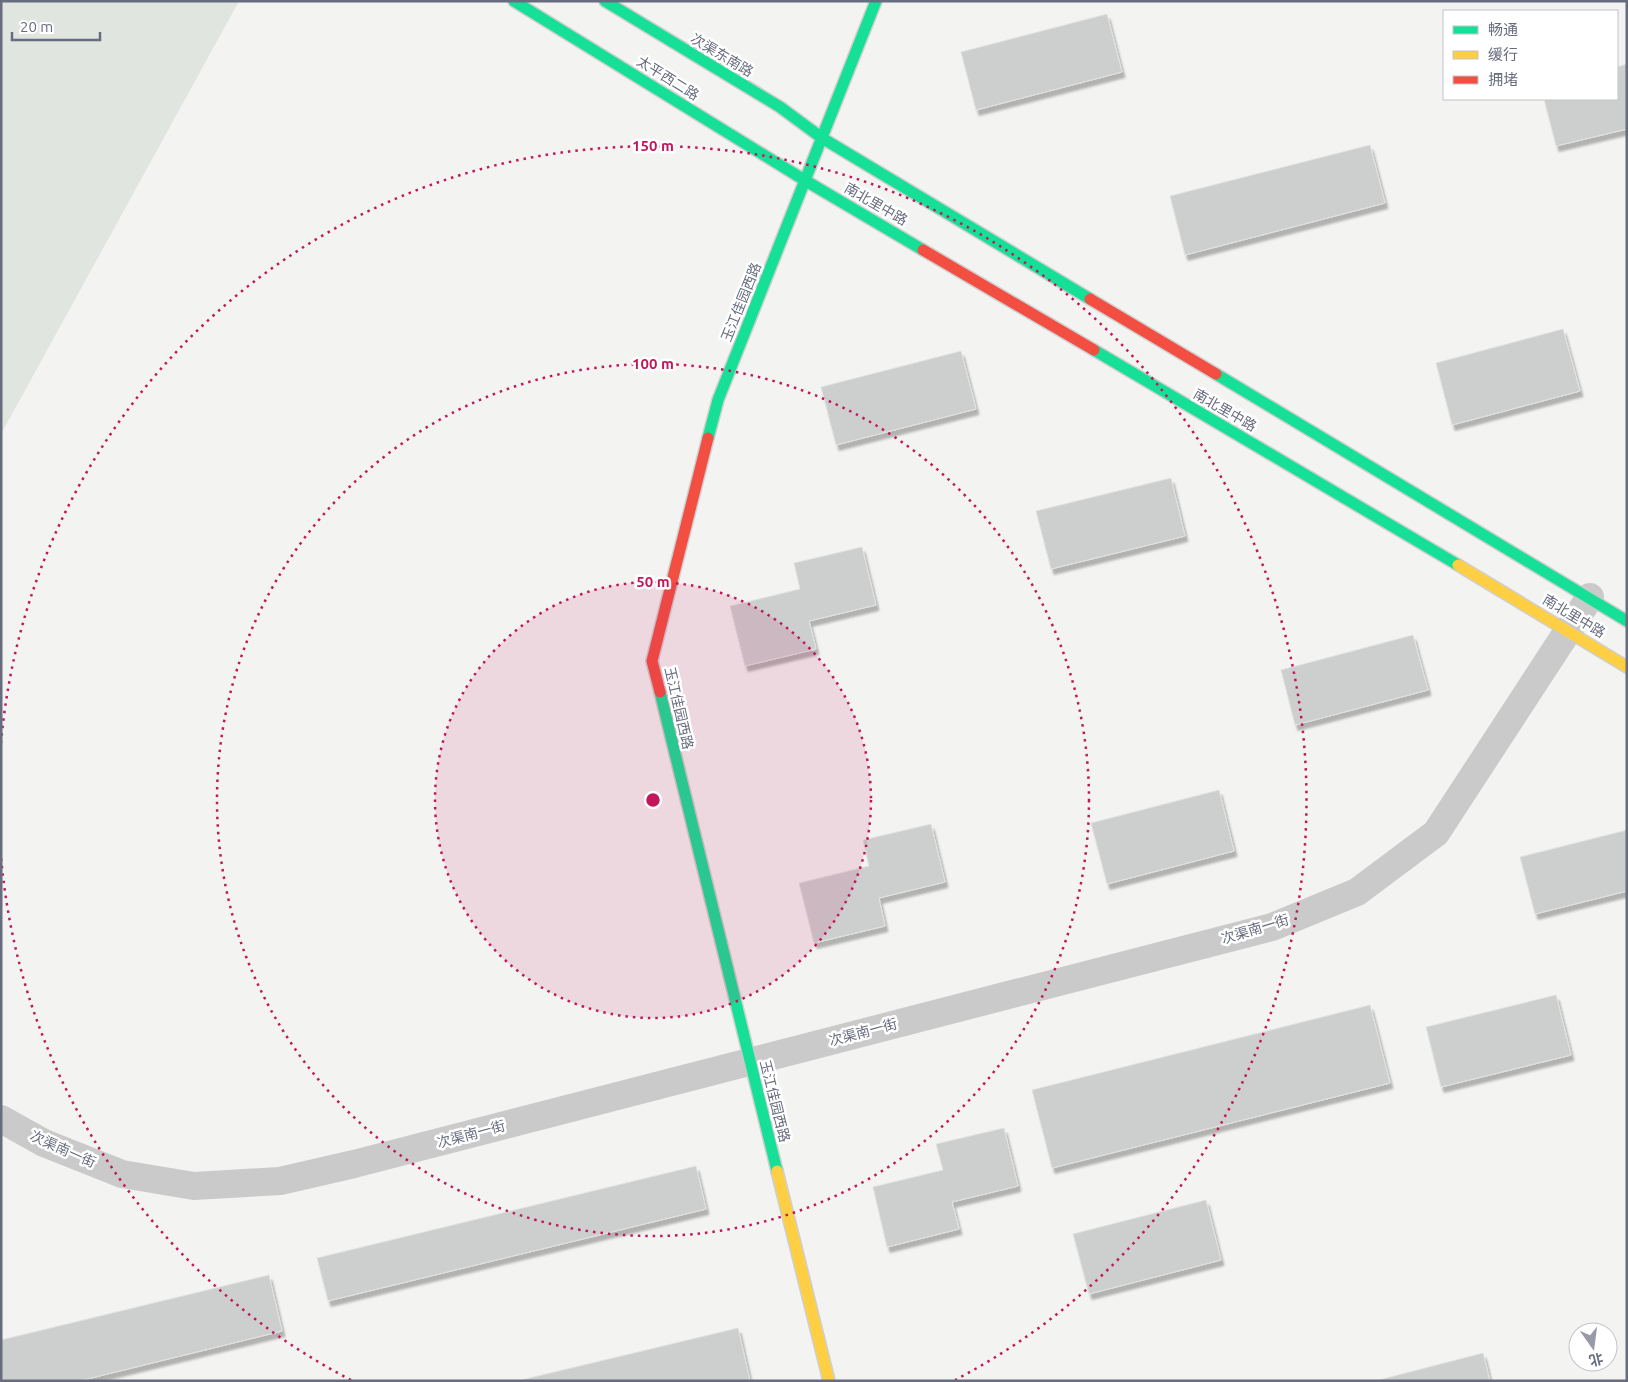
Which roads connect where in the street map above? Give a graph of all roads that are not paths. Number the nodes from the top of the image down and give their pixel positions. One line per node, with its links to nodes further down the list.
1 (514, 1): 5 (street, 太平西二路)
2 (605, 1): 4 (street, 次渠东南路)
3 (876, 1): 4 (street, 玉江佳园西路)
4 (822, 138): 5 (street, 玉江佳园西路); 6 (street, 南北里中路)
5 (806, 181): 8 (street, 南北里中路); 10 (street, 玉江佳园西路)
6 (1590, 597): 7 (street, 南北里中路); 8 (street, 次渠南一街)
7 (1627, 621)
8 (1568, 630): 9 (street, 南北里中路); 10 (street, 次渠南一街)
9 (1627, 667)
10 (750, 1062): 11 (street, 次渠南一街); 12 (street, 玉江佳园西路)
11 (1, 1119)
12 (830, 1381)

